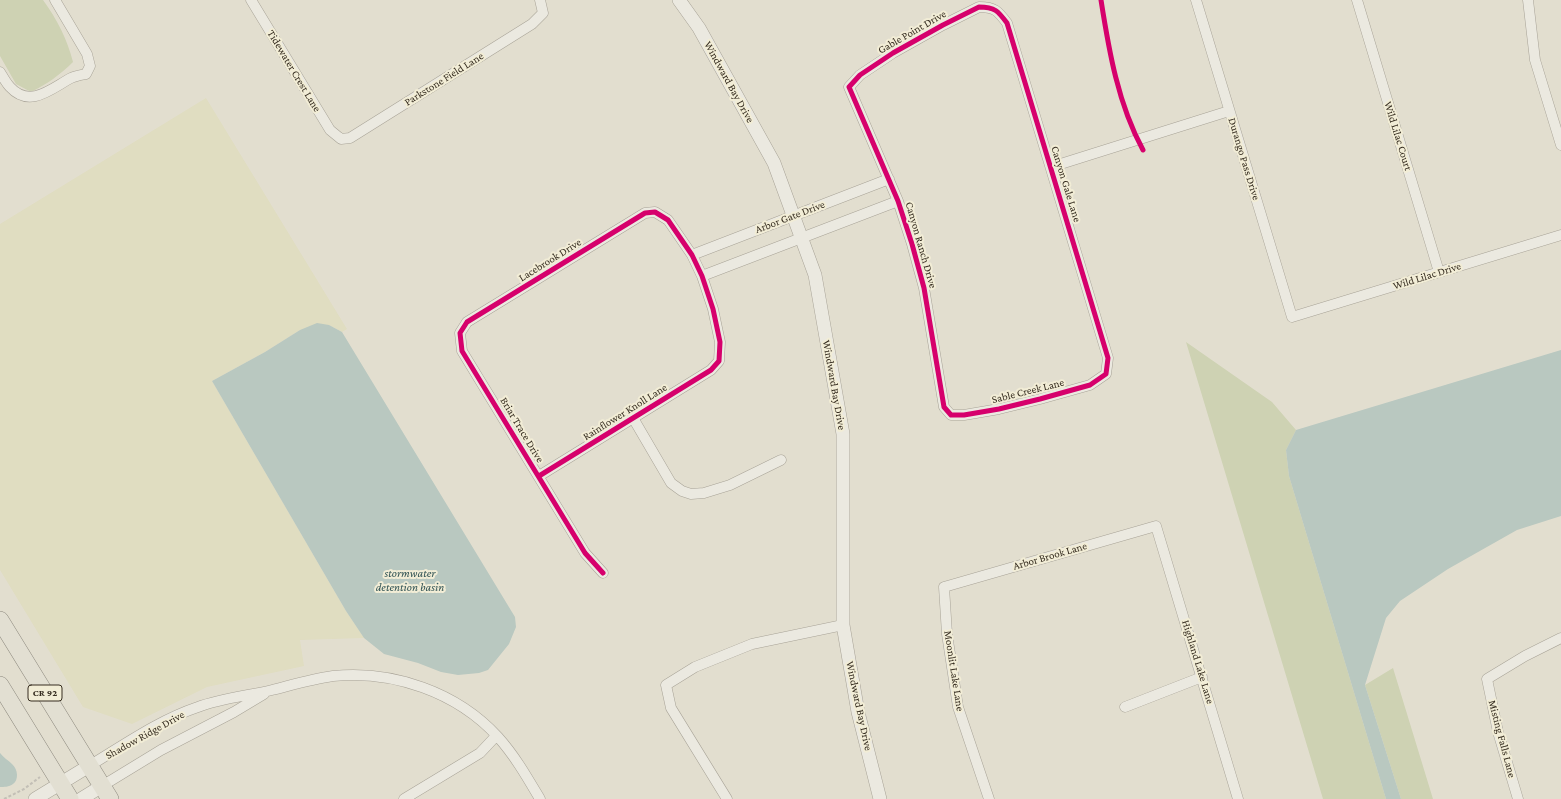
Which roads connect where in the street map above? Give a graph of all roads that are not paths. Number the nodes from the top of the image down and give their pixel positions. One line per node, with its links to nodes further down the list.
1 (55, 0): 9 (street)
2 (251, 0): 12 (street, Tidewater Crest Lane)
3 (540, 0): 12 (street, Parkstone Field Lane)
4 (680, 0): 17 (street, Windward Bay Drive)
5 (1196, 0): 11 (street, Durango Pass Drive)
6 (1357, 0): 21 (street, Wild Lilac Court)
7 (1528, 0): 13 (street)
8 (991, 7): 10 (street, Gable Point Drive); 14 (street, Canyon Gale Lane)
9 (0, 72)
10 (849, 87): 15 (street, Canyon Ranch Drive)
11 (1229, 111): 14 (street); 23 (street, Durango Pass Drive)
12 (340, 139)
13 (1561, 143)
14 (1051, 167): 25 (street, Canyon Gale Lane)
15 (889, 179): 16 (street, Canyon Ranch Drive); 17 (street, Arbor Gate Drive)
16 (898, 201): 19 (street); 26 (street, Canyon Ranch Drive)
17 (794, 216): 19 (street, Windward Bay Drive); 20 (street, Arbor Gate Drive)
18 (1561, 235): 21 (street, Wild Lilac Drive)
19 (802, 237): 22 (street); 34 (street, Windward Bay Drive)
20 (692, 255): 22 (street); 24 (street, Lacebrook Drive)
21 (1439, 272): 23 (street, Wild Lilac Drive)
22 (702, 276): 27 (street, Rainflower Knoll Lane)
23 (1292, 317)
24 (460, 333): 29 (street, Briar Trace Drive)
25 (1106, 374): 26 (street, Sable Creek Lane)
26 (951, 414)
27 (633, 418): 28 (street); 29 (street, Rainflower Knoll Lane)
28 (781, 460)
29 (539, 476): 31 (street, Briar Trace Drive)
30 (1156, 526): 32 (street, Arbor Brook Lane); 36 (street, Highland Lake Lane)
31 (603, 573)
32 (944, 587): 51 (street, Moonlit Lake Lane)
33 (0, 620): 41 (main road, CR 92)
34 (843, 625): 49 (street); 50 (street, Windward Bay Drive)
35 (1561, 638): 53 (street, Misting Falls Lane)
36 (1202, 676): 39 (street); 52 (street, Highland Lake Lane)
37 (0, 685): 42 (main road, CR 92)
38 (271, 690): 40 (street, Shadow Ridge Drive); 41 (street, Shadow Ridge Drive); 43 (street, Shadow Ridge Drive)
39 (1125, 707)
40 (496, 736): 47 (street); 48 (street, Shadow Ridge Drive)
41 (89, 766): 42 (street); 43 (main road, CR 92)
42 (60, 784): 44 (street); 45 (main road, CR 92)
43 (106, 793): 46 (street)
44 (35, 799)
45 (70, 799)
46 (81, 799)
47 (404, 799)
48 (540, 799)
49 (727, 799)
50 (880, 799)
51 (989, 799)
52 (1238, 799)
53 (1518, 799)

